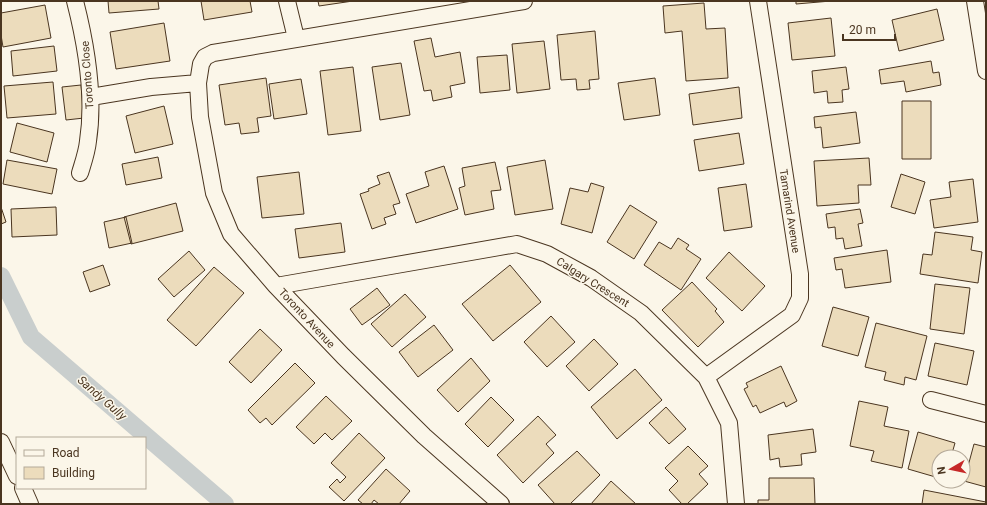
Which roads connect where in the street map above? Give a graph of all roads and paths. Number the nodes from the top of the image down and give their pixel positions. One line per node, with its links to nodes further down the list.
1 (75, 1): 10 (street, Toronto Close)
2 (287, 1): 7 (street)
3 (524, 1): 7 (street, Toronto Avenue)
4 (758, 1): 13 (street, Tamarind Avenue)
5 (975, 1): 6 (street)
6 (982, 20): 8 (street)
7 (296, 38): 9 (street, Toronto Avenue)
8 (986, 71)
9 (198, 83): 10 (street); 12 (street, Toronto Avenue)
10 (91, 97): 11 (street, Toronto Close)
11 (80, 173)
12 (276, 286): 13 (street, Calgary Crescent); 20 (street, Toronto Avenue)
13 (706, 377): 21 (street, Calgary Crescent)
14 (931, 400): 15 (street)
15 (986, 414)
16 (1, 442): 17 (street)
17 (16, 474)
18 (23, 489): 19 (street)
19 (30, 504)
20 (501, 504)
21 (736, 504)

